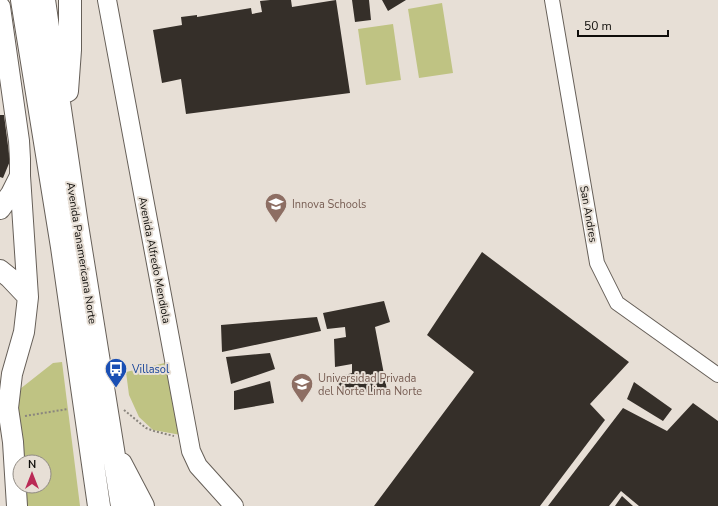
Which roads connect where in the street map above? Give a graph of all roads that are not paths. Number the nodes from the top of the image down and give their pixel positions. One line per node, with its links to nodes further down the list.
1 (22, 0): 17 (highway, Avenida Panamericana Norte)
2 (44, 0): 8 (highway, Avenida Panamericana Norte)
3 (70, 0): 8 (highway)
4 (107, 0): 20 (street, Avenida Alfredo Mendiola)
5 (552, 0): 13 (street, San Andres)
6 (0, 7): 7 (main road)
7 (2, 28): 9 (main road)
8 (64, 129): 15 (highway, Avenida Panamericana Norte)
9 (20, 176): 10 (main road); 12 (main road)
10 (0, 209)
11 (0, 270): 12 (main road)
12 (28, 297): 14 (main road)
13 (718, 374)
14 (10, 411): 16 (main road)
15 (114, 449): 18 (highway, Avenida Panamericana Norte); 19 (highway)
16 (17, 506)
17 (99, 506)
18 (122, 506)
19 (143, 506)
20 (234, 506)

